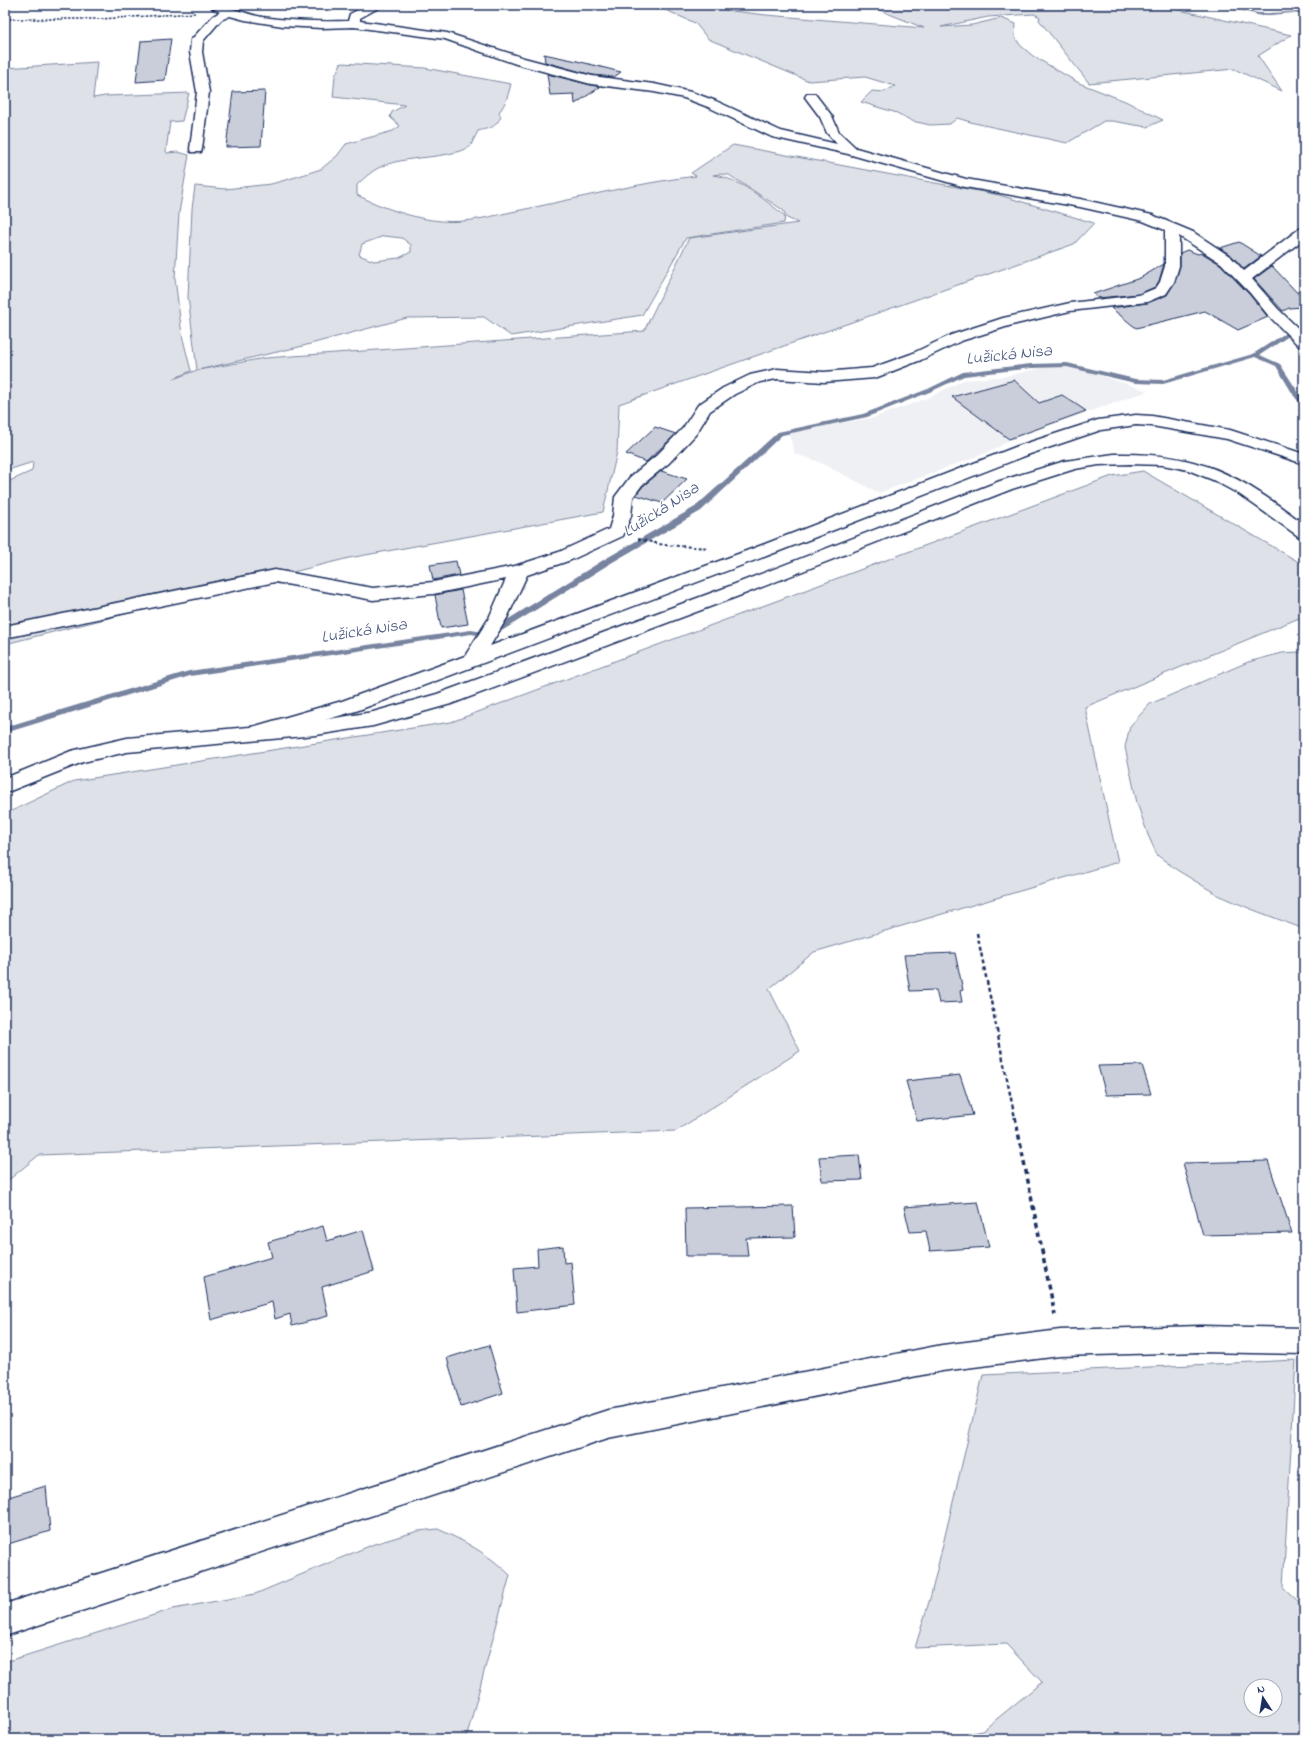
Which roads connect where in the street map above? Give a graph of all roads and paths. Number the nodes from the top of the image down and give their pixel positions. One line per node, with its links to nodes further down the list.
1 (376, 5): 4 (street)
2 (222, 9): 3 (path); 4 (street); 6 (street)
3 (5, 19)
4 (354, 24): 7 (street)
5 (811, 97): 7 (street)
6 (196, 149)
7 (851, 151): 8 (street)
8 (1172, 228): 10 (street); 13 (street)
9 (1304, 232): 10 (street)
10 (1244, 278): 11 (street)
11 (1304, 343)
12 (1304, 459): 18 (street)
13 (617, 532): 15 (path); 16 (street)
14 (1304, 532): 19 (street)
15 (713, 548)
16 (519, 571): 17 (street); 18 (street)
17 (5, 632)
18 (472, 660): 19 (street)
19 (252, 734): 20 (street)
20 (5, 786)
21 (976, 933): 23 (path)
22 (1304, 1341): 23 (street)
23 (1060, 1343): 24 (street)
24 (5, 1620)

